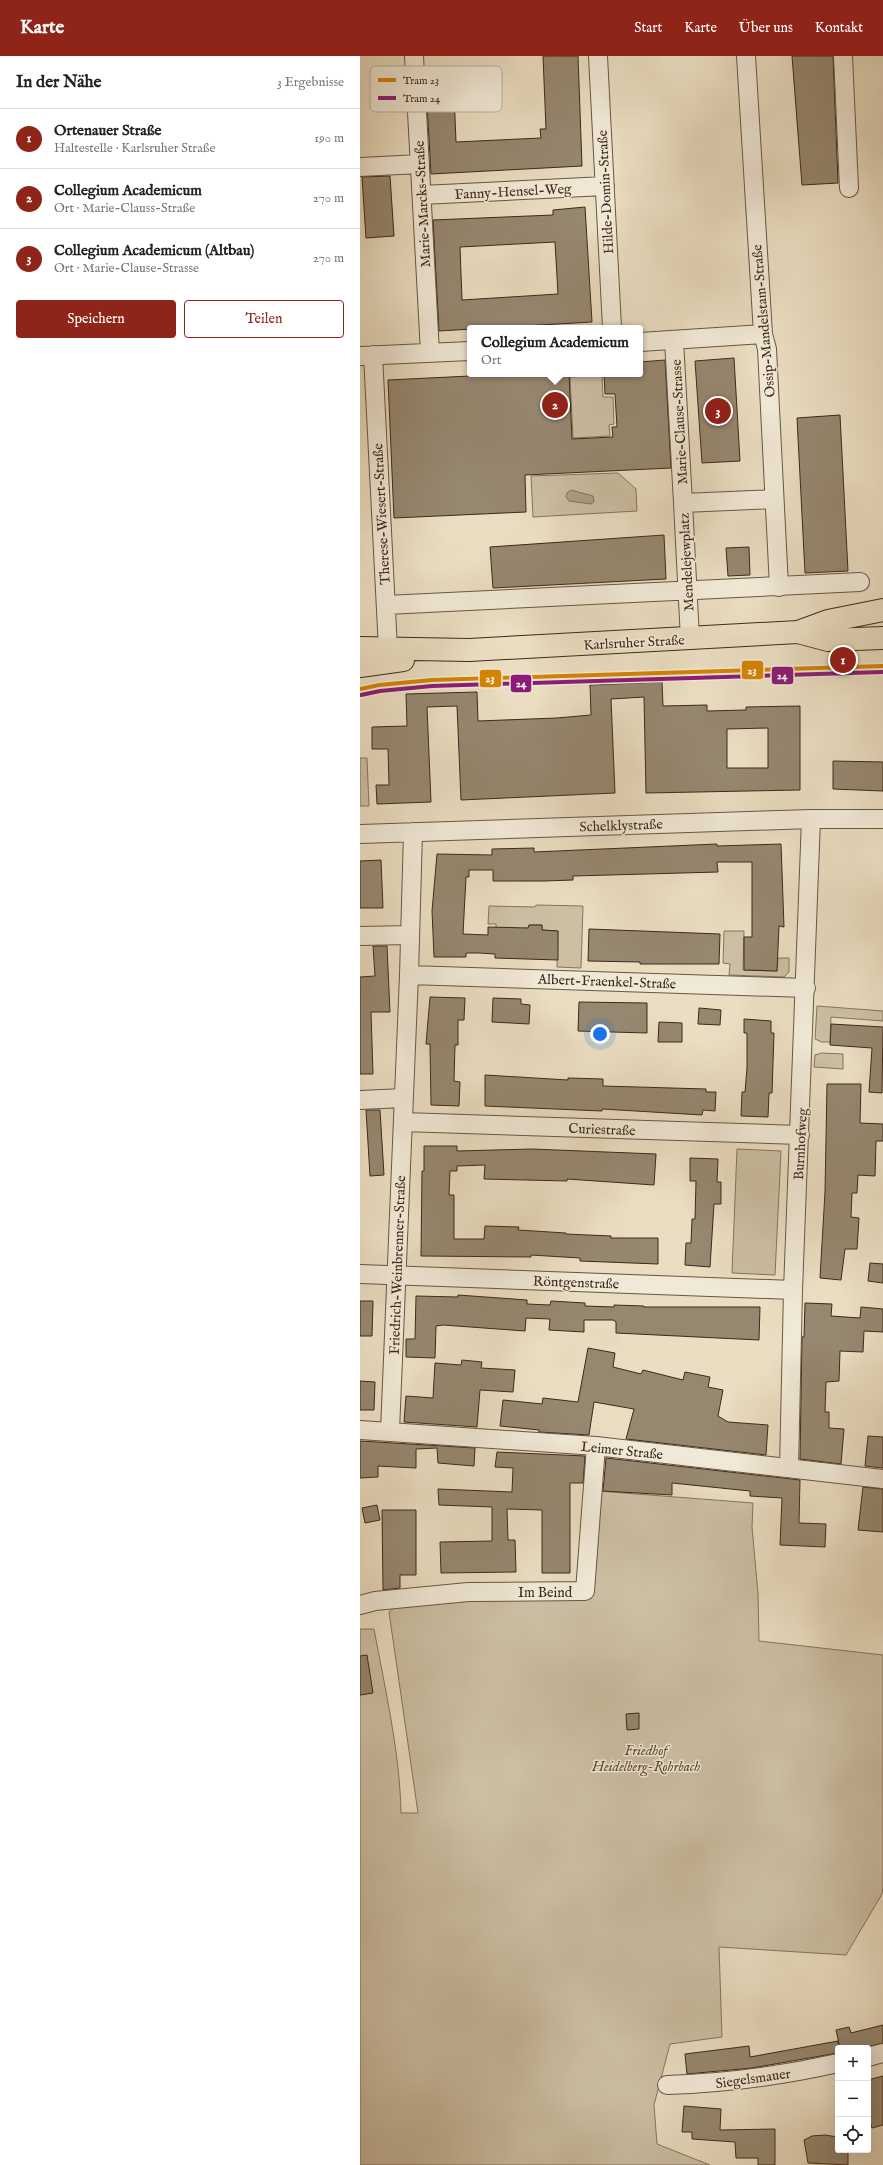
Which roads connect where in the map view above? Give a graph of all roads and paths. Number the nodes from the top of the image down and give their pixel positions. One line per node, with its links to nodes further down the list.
1 (414, 56): 5 (street, Marie-Marcks-Straße)
2 (598, 56): 9 (street, Hilde-Domin-Straße)
3 (746, 56): 13 (street, Ossip-Mandelstam-Straße)
4 (843, 56): 10 (street)
5 (415, 66)
6 (417, 112): 7 (street, Marie-Marcks-Straße)
7 (420, 164): 8 (street); 11 (street, Marie-Marcks-Straße)
8 (360, 166)
9 (605, 186): 11 (street, Fanny-Hensel-Weg); 12 (street, Hilde-Domin-Straße)
10 (849, 188)
11 (422, 195): 17 (street, Marie-Marcks-Straße)
12 (612, 325)
13 (762, 334): 14 (street); 19 (street, Ossip-Mandelstam-Straße)
14 (674, 340): 15 (street); 20 (street, Marie-Clause-Strasse)
15 (643, 342)
16 (467, 351): 17 (street)
17 (430, 352): 18 (street)
18 (366, 356): 24 (street, Therese-Wiesert-Straße)
19 (774, 499): 20 (street, Mendelejewplatz); 22 (street, Ossip-Mandelstam-Straße)
20 (683, 503): 23 (street, Mendelejewplatz)
21 (860, 582): 22 (street)
22 (778, 586): 23 (street)
23 (687, 591): 24 (street); 28 (street, Mendelejewplatz)
24 (386, 605): 30 (street, Therese-Wiesert-Straße)
25 (883, 610): 26 (main road, Karlsruher Straße)
26 (798, 632): 27 (main road, Karlsruher Straße); 28 (main road, Karlsruher Straße)
27 (883, 638)
28 (690, 639): 31 (main road, Karlsruher Straße)
29 (360, 648): 30 (main road, Karlsruher Straße)
30 (388, 649): 31 (main road, Karlsruher Straße)
31 (470, 650): 32 (main road, Karlsruher Straße)
32 (360, 666)
33 (811, 819): 34 (street, Schelklystraße); 35 (street, Schelklystraße); 40 (street, Burnhofweg)
34 (883, 820)
35 (412, 832): 36 (street, Schelklystraße); 37 (street, Friedrich-Weinbrenner-Straße)
36 (360, 834)
37 (410, 935): 38 (street); 39 (street, Friedrich-Weinbrenner-Straße)
38 (360, 936)
39 (409, 975): 40 (street, Albert-Fraenkel-Straße); 41 (street, Friedrich-Weinbrenner-Straße)
40 (806, 988): 44 (street, Burnhofweg)
41 (404, 1098): 42 (street); 43 (street, Friedrich-Weinbrenner-Straße)
42 (360, 1100)
43 (403, 1122): 44 (street, Curiestraße); 46 (street, Friedrich-Weinbrenner-Straße)
44 (800, 1135): 47 (street, Burnhofweg)
45 (360, 1274): 46 (street, Röntgenstraße)
46 (396, 1275): 47 (street, Röntgenstraße); 49 (street, Friedrich-Weinbrenner-Straße)
47 (793, 1290): 51 (street, Burnhofweg)
48 (360, 1430): 49 (street, Leimer Straße)
49 (390, 1431): 50 (street, Leimer Straße)
50 (596, 1446): 51 (street, Leimer Straße); 53 (street, Im Beind)
51 (788, 1468): 52 (street, Leimer Straße)
52 (883, 1479)
53 (360, 1605)
54 (883, 2053): 55 (street)
55 (871, 2056)
56 (835, 2064): 57 (street, Siegelsmauer)
57 (667, 2086)

